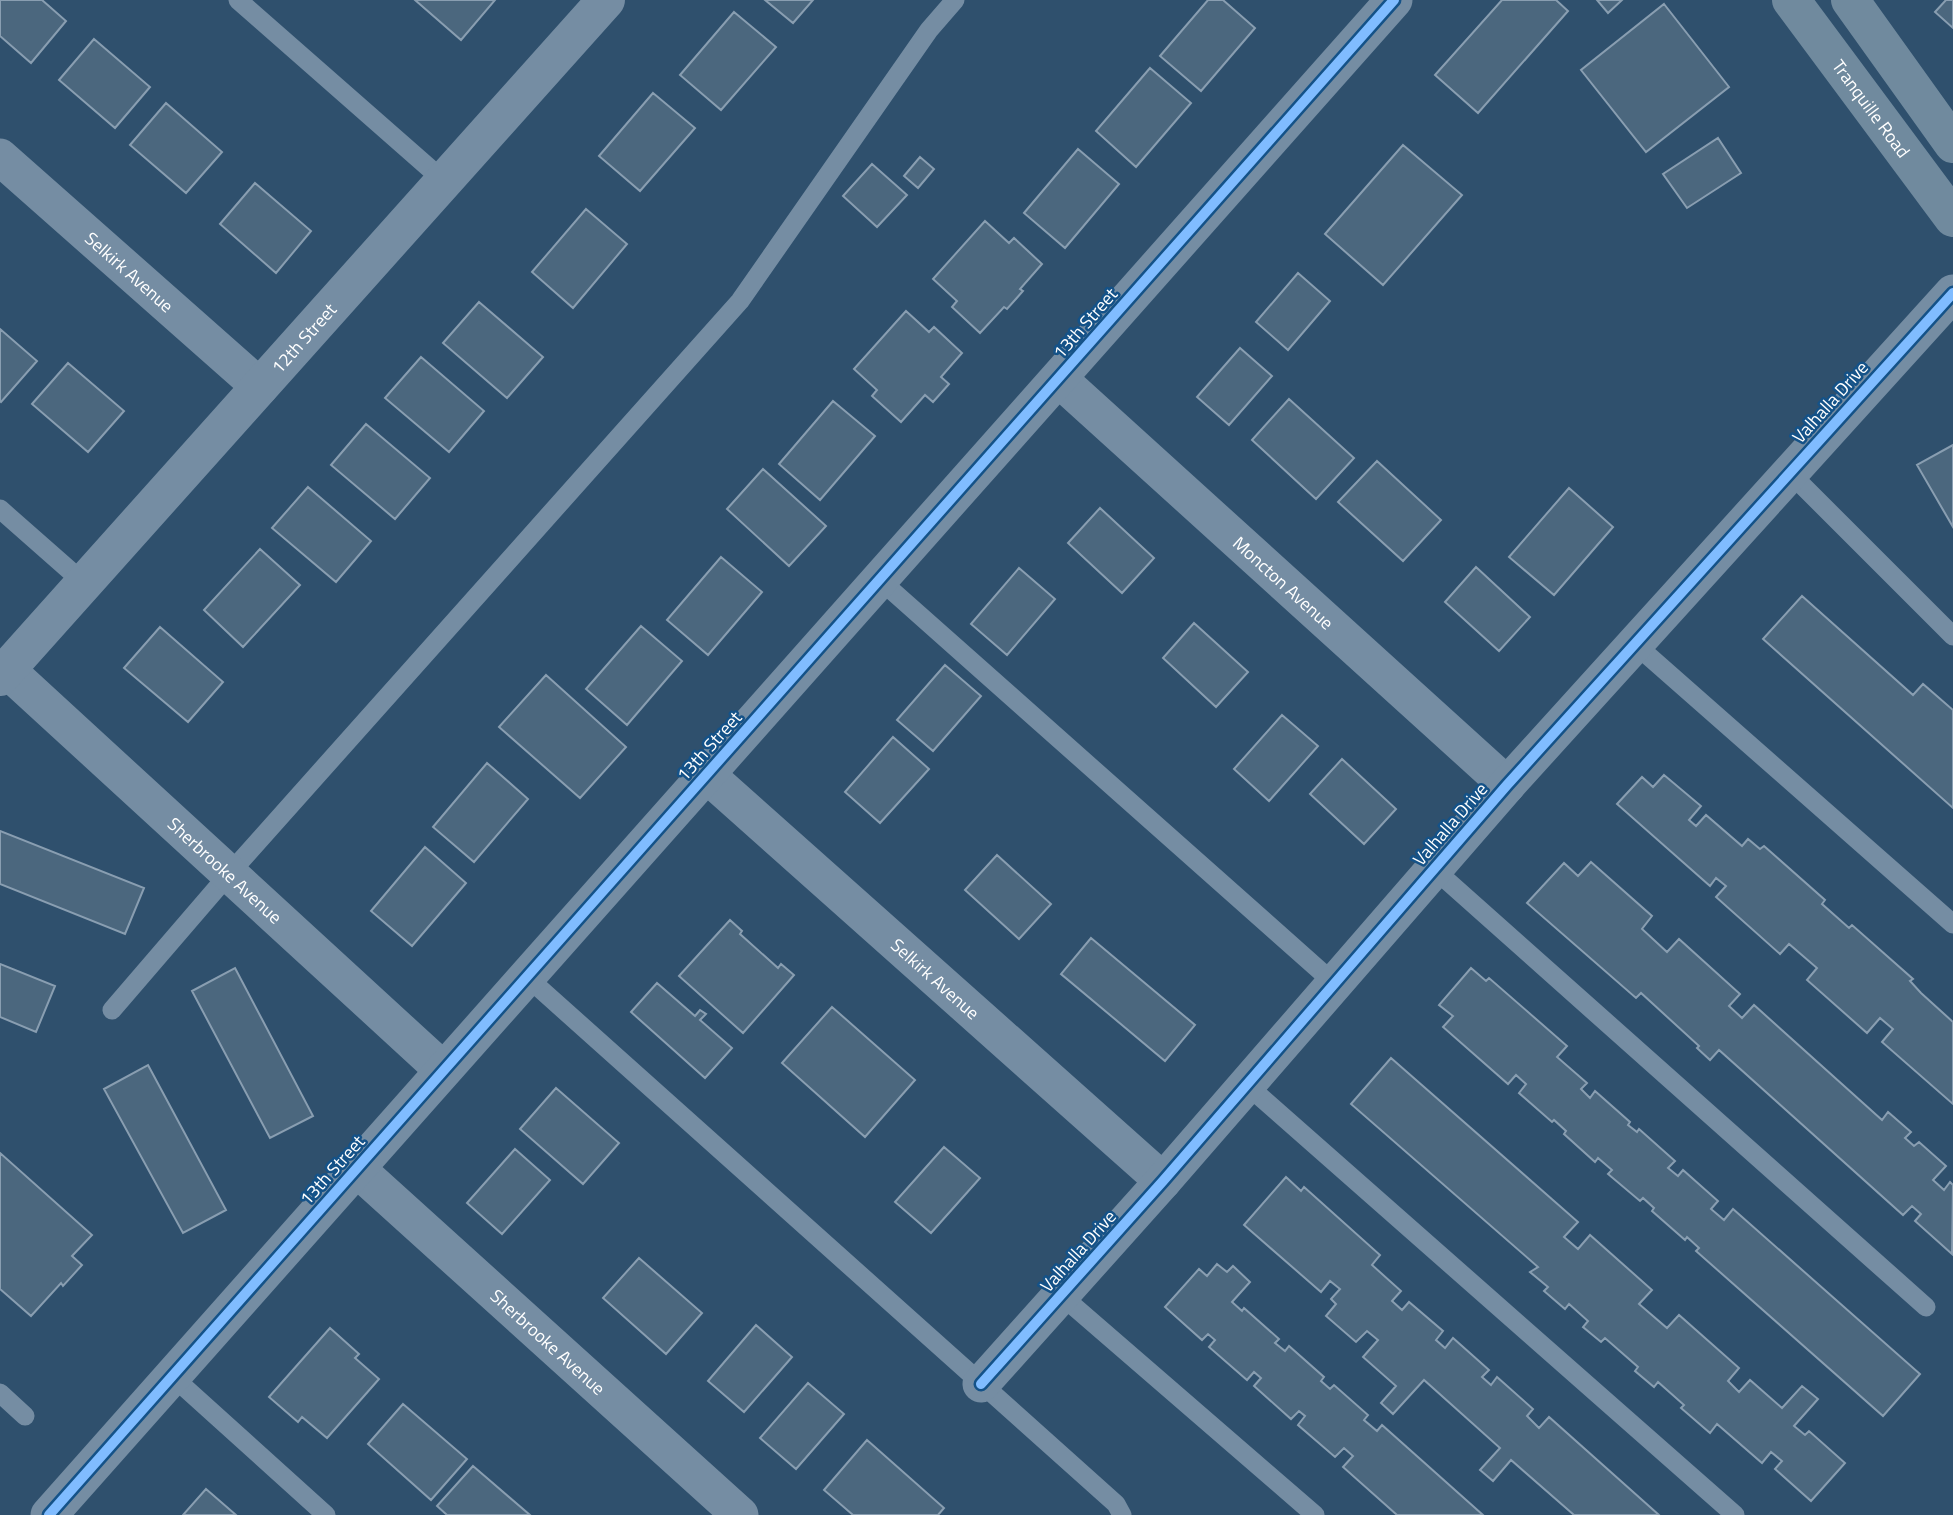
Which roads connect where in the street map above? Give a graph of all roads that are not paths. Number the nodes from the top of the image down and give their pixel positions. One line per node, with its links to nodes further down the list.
1 (238, 0): 9 (lane)
2 (606, 0): 9 (street, 12th Street)
3 (955, 0): 24 (lane)
4 (1394, 0): 12 (street, 13th Street)
5 (1850, 0): 7 (main road)
6 (1795, 1): 10 (main road, Tranquille Road)
7 (1953, 144)
8 (0, 157): 13 (street, Selkirk Avenue)
9 (444, 181): 13 (street, 12th Street)
10 (1953, 218)
11 (1953, 293): 14 (street, Valhalla Drive)
12 (1059, 379): 16 (street, 13th Street); 22 (street, Moncton Avenue)
13 (260, 387): 17 (street, 12th Street)
14 (1790, 473): 18 (lane); 19 (street, Valhalla Drive)
15 (0, 509): 17 (lane)
16 (880, 580): 21 (street, 13th Street); 27 (lane)
17 (84, 583): 20 (street, 12th Street)
18 (1953, 636)
19 (1635, 644): 22 (street, Valhalla Drive); 25 (lane)
20 (3, 673): 24 (street, Sherbrooke Avenue)
21 (707, 775): 26 (street, 13th Street); 32 (street, Selkirk Avenue)
22 (1507, 785): 23 (street, Valhalla Drive)
23 (1434, 869): 27 (street, Valhalla Drive); 34 (lane)
24 (229, 874): 28 (lane); 29 (street, Sherbrooke Avenue)
25 (1953, 923)
26 (527, 977): 29 (street, 13th Street); 36 (lane)
27 (1335, 984): 30 (street, Valhalla Drive)
28 (111, 1010)
29 (443, 1070): 31 (street, 13th Street)
30 (1247, 1085): 32 (street, Valhalla Drive); 44 (lane)
31 (356, 1168): 35 (street, 13th Street); 41 (street, Sherbrooke Avenue)
32 (1163, 1181): 33 (street, Valhalla Drive)
33 (1062, 1296): 36 (street, Valhalla Drive); 43 (lane)
34 (1926, 1307)
35 (172, 1376): 39 (street, 13th Street); 40 (lane)
36 (981, 1384): 42 (lane)
37 (0, 1394): 38 (lane)
38 (25, 1416)
39 (48, 1515)
40 (326, 1515)
41 (740, 1515)
42 (1122, 1515)
43 (1315, 1515)
44 (1735, 1515)

